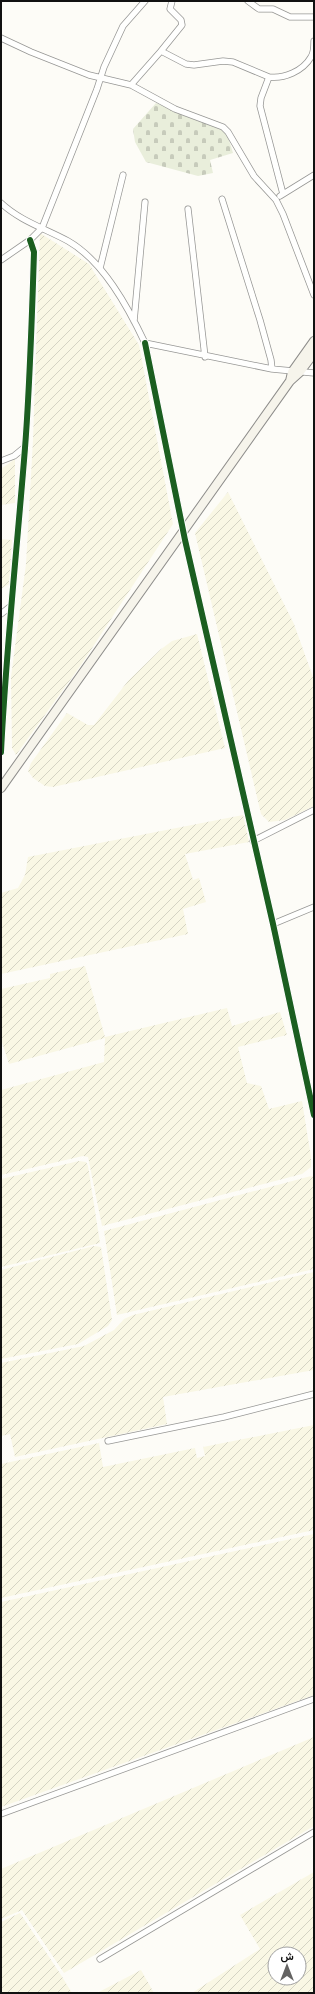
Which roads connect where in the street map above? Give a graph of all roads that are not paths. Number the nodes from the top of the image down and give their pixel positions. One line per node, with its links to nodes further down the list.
1 (146, 1): 10 (street)
2 (172, 1): 7 (street)
3 (248, 1): 4 (street)
4 (314, 17)
5 (1, 38): 10 (street)
6 (314, 41): 8 (street)
7 (161, 51): 9 (street); 11 (street)
8 (314, 52): 9 (street)
9 (269, 77): 14 (street)
10 (101, 78): 11 (street); 20 (street)
11 (131, 85): 16 (street)
12 (123, 175): 23 (street)
13 (314, 175): 14 (street)
14 (283, 194): 16 (street)
15 (222, 199): 30 (street)
16 (276, 200): 24 (street)
17 (146, 202): 25 (street)
18 (1, 203): 20 (street)
19 (188, 209): 29 (street)
20 (42, 228): 21 (street); 23 (street)
21 (30, 240): 22 (street); 33 (street)
22 (1, 260)
23 (100, 268): 25 (street)
24 (314, 294)
25 (134, 320): 27 (street)
26 (314, 341): 31 (main road)
27 (145, 343): 29 (street); 35 (street)
28 (314, 353): 31 (main road)
29 (205, 357): 30 (street)
30 (272, 369): 31 (street)
31 (296, 372): 32 (street); 35 (main road)
32 (314, 373)
33 (25, 447): 34 (street); 36 (street)
34 (1, 461)
35 (183, 532): 39 (main road); 41 (street)
36 (11, 606): 37 (street); 38 (street)
37 (1, 614)
38 (1, 752)
39 (1, 788)
40 (314, 810): 41 (street)
41 (253, 841): 43 (street)
42 (314, 907): 43 (street)
43 (273, 924): 44 (street)
44 (314, 1115)
45 (314, 1394): 46 (street)
46 (108, 1441)
47 (314, 1699): 48 (street)
48 (1, 1814)
49 (314, 1832): 50 (street)
50 (100, 1959)

